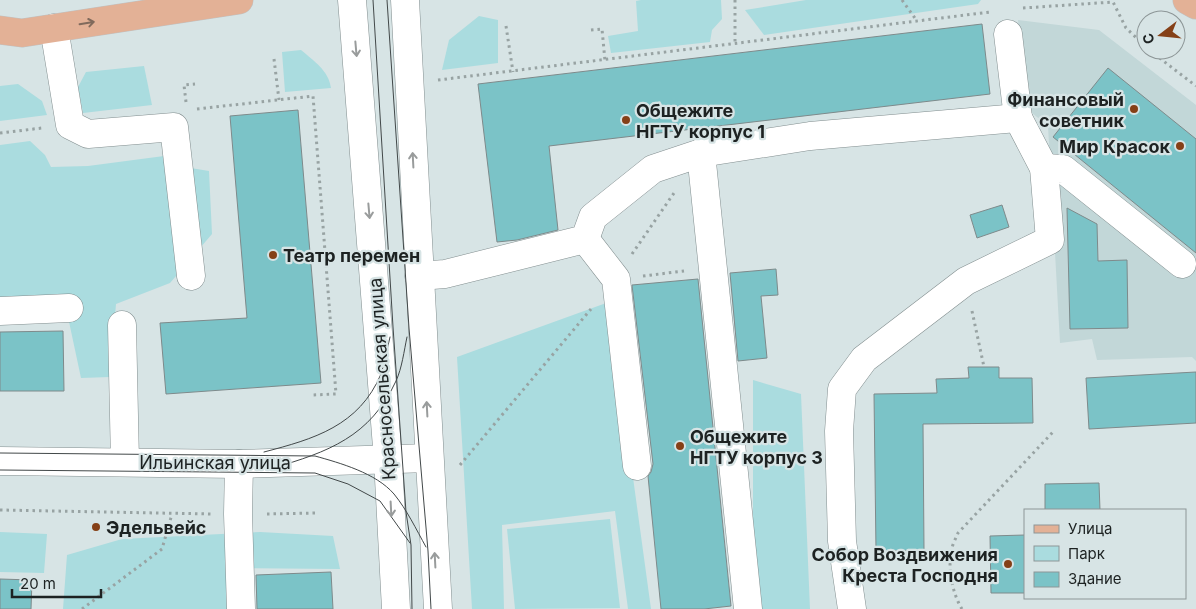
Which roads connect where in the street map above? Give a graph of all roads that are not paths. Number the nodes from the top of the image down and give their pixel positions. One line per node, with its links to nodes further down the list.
1 (239, 0): 7 (main road, one-way to 1)
2 (352, 0): 20 (street, Красносельская улица, one-way to 20)
3 (404, 0): 15 (street, one-way to 3)
4 (1187, 0): 5 (main road)
5 (1196, 4)
6 (1006, 18): 9 (street)
7 (54, 28): 8 (main road); 14 (street)
8 (7, 34)
9 (1018, 118): 10 (street); 11 (street)
10 (701, 154): 12 (street); 28 (street)
11 (1044, 168): 13 (street); 29 (street)
12 (585, 239): 15 (street); 24 (street)
13 (1182, 264)
14 (190, 276)
15 (419, 276): 19 (street, one-way to 15)
16 (68, 308): 17 (street)
17 (0, 311)
18 (122, 325): 22 (street)
19 (429, 458): 20 (street, Ильинская улица); 27 (street, one-way to 19)
20 (388, 460): 23 (street, Ильинская улица); 26 (street, Красносельская улица, one-way to 26)
21 (0, 461): 22 (street, Ильинская улица)
22 (125, 462): 23 (street, Ильинская улица)
23 (239, 464): 25 (street)
24 (637, 466)
25 (242, 609)
26 (396, 609)
27 (438, 609)
28 (748, 609)
29 (852, 609)

